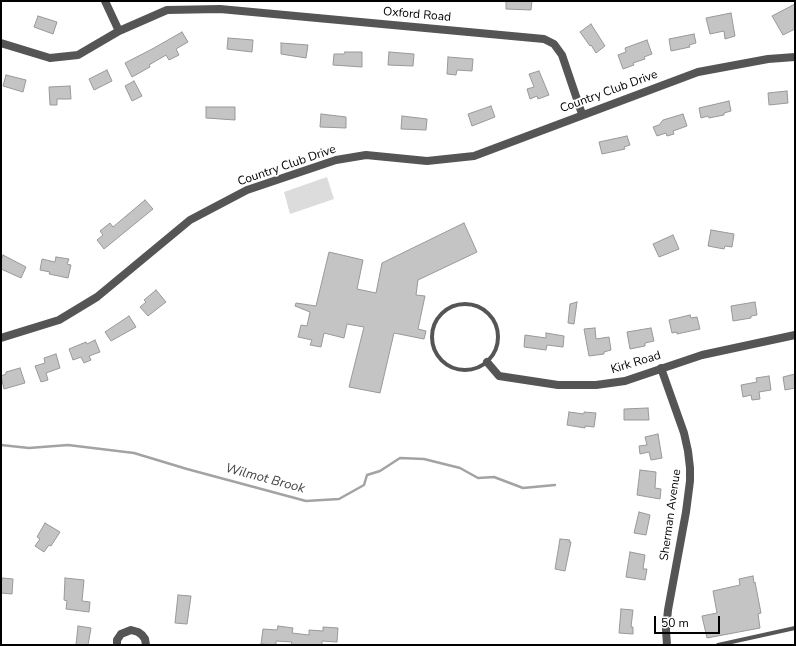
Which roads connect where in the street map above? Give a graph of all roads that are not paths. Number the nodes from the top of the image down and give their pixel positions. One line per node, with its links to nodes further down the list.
1 (105, 1): 2 (street)
2 (119, 31): 3 (street, Oxford Road); 5 (street, Oxford Road)
3 (1, 43)
4 (795, 57): 5 (street, Country Club Drive)
5 (582, 114): 6 (street, Country Club Drive)
6 (2, 335)
7 (795, 335): 9 (street, Kirk Road)
8 (487, 362): 8 (lane); 9 (street, Kirk Road)
9 (661, 368): 13 (street, Sherman Avenue)
10 (795, 628): 14 (lane)
11 (116, 645): 12 (street)
12 (146, 645)
13 (667, 645)
14 (718, 645)

